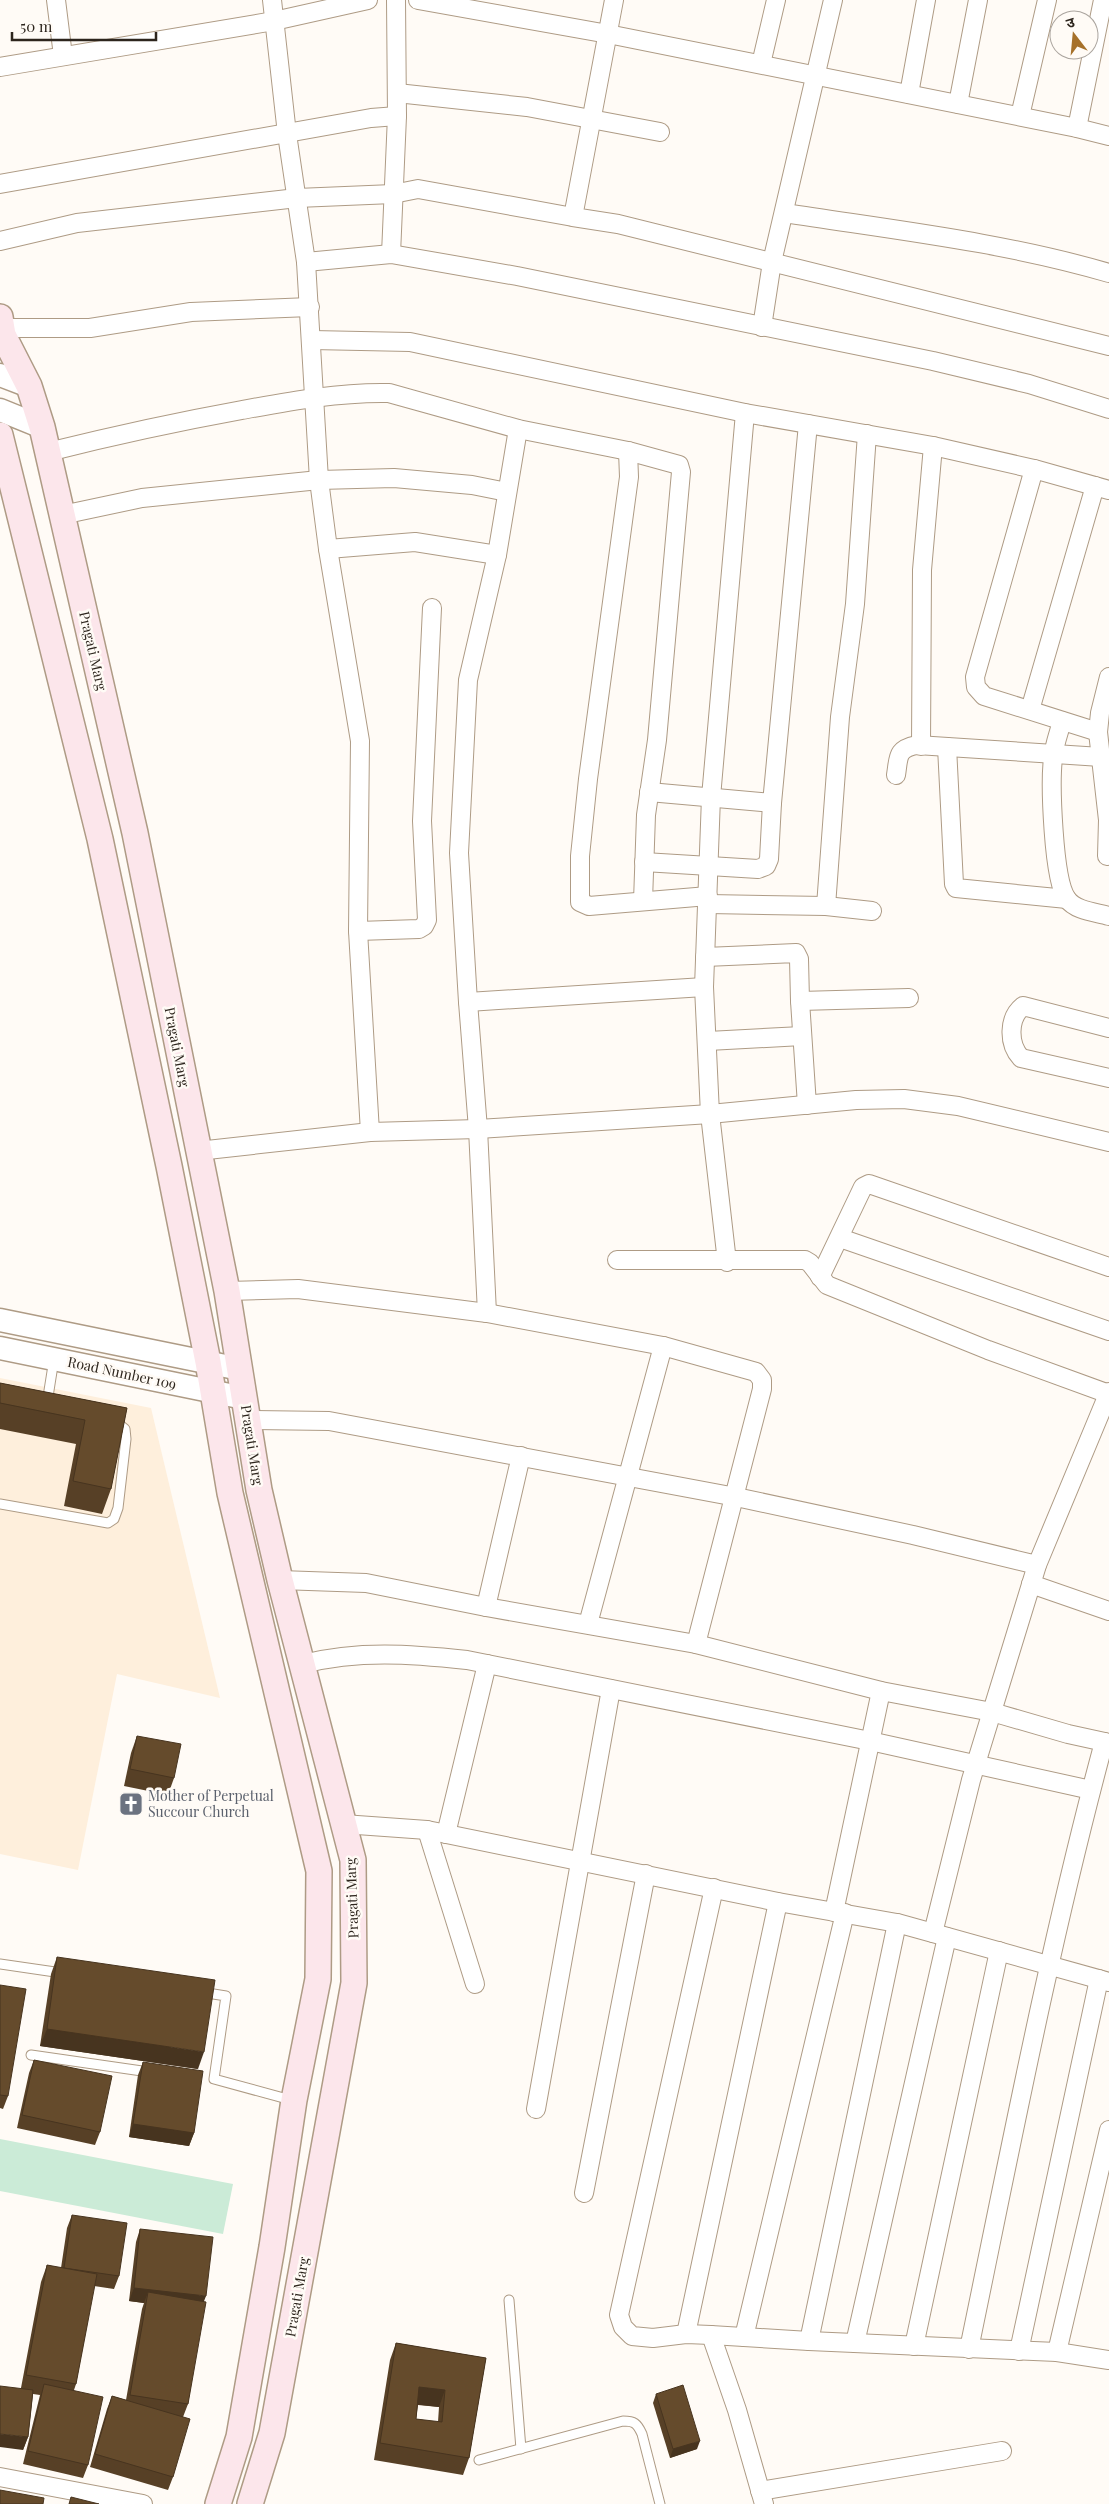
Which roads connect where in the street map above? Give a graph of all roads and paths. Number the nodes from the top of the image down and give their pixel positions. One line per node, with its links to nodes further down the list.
1 (56, 0): 15 (street)
2 (272, 0): 13 (street)
3 (368, 0): 13 (street)
4 (396, 0): 19 (street)
5 (418, 0): 14 (street)
6 (614, 0): 14 (street)
7 (776, 0): 16 (street)
8 (833, 0): 18 (street)
9 (926, 0): 20 (street)
10 (978, 0): 21 (street)
11 (1047, 0): 23 (street)
12 (1102, 0): 25 (street)
13 (274, 21): 15 (street); 27 (street)
14 (608, 34): 16 (street); 24 (street)
15 (63, 56): 17 (street)
16 (761, 64): 18 (street)
17 (0, 67)
18 (814, 75): 20 (street); 32 (street)
19 (397, 93): 22 (street); 24 (street)
20 (909, 94): 21 (street)
21 (958, 104): 23 (street)
22 (397, 116): 27 (street); 30 (street)
23 (1020, 116): 25 (street)
24 (593, 119): 26 (street); 33 (street)
25 (1077, 128): 28 (street)
26 (660, 132)
27 (287, 134): 29 (street); 31 (street)
28 (1109, 136)
29 (0, 184)
30 (393, 194): 31 (street); 33 (street); 35 (street)
31 (297, 198): 34 (street); 36 (street)
32 (785, 213): 37 (street); 38 (street)
33 (573, 217): 37 (street)
34 (0, 242)
35 (392, 254): 36 (street); 40 (street)
36 (306, 262): 39 (street)
37 (772, 262): 40 (street); 43 (street)
38 (1109, 273)
39 (310, 307): 41 (street); 42 (street)
40 (762, 327): 48 (street)
41 (1, 332): 45 (main road, Pragati Marg)
42 (312, 340): 46 (street); 49 (street)
43 (1109, 346)
44 (0, 375): 45 (street)
45 (29, 386): 51 (main road, Pragati Marg)
46 (314, 397): 52 (street); 57 (street); 59 (street)
47 (0, 410): 51 (street)
48 (1109, 410)
49 (745, 413): 50 (street); 76 (street)
50 (808, 424): 53 (street); 77 (street)
51 (42, 427): 57 (main road, Pragati Marg)
52 (518, 429): 56 (street); 61 (street)
53 (867, 434): 55 (street); 84 (street)
54 (0, 435): 115 (main road)
55 (933, 446): 58 (street); 70 (street)
56 (628, 451): 75 (street); 83 (street)
57 (48, 452): 62 (main road, Pragati Marg)
58 (1034, 469): 60 (street); 67 (street)
59 (319, 480): 61 (street); 62 (street); 63 (street)
60 (1102, 488): 67 (street)
61 (507, 492): 64 (street)
62 (62, 515): 102 (main road, Pragati Marg)
63 (328, 549): 64 (street); 87 (street)
64 (496, 554): 91 (street)
65 (432, 608): 87 (street)
66 (1109, 677): 69 (street)
67 (1030, 710): 68 (street)
68 (1062, 721): 69 (street); 72 (street)
69 (1098, 732): 73 (street)
70 (922, 746): 71 (street); 74 (street)
71 (948, 748): 72 (street); 81 (street)
72 (1053, 755): 73 (street); 81 (street)
73 (1101, 756): 78 (street)
74 (896, 776)
75 (649, 792): 76 (street); 79 (street)
76 (711, 797): 77 (street); 80 (street)
77 (772, 803): 80 (street)
78 (1107, 856)
79 (644, 862): 80 (street); 83 (street)
80 (710, 865): 82 (street)
81 (1067, 899): 86 (street)
82 (708, 900): 83 (street); 84 (street); 88 (street)
83 (643, 901)
84 (826, 906): 85 (street)
85 (872, 911)
86 (1109, 916)
87 (358, 930): 100 (street)
88 (705, 957): 89 (street); 92 (street)
89 (704, 987): 91 (street); 95 (street)
90 (909, 998): 92 (street)
91 (468, 1002): 99 (street)
92 (800, 1002): 94 (street)
93 (1109, 1028): 96 (street)
94 (802, 1036): 95 (street); 97 (street)
95 (708, 1040): 98 (street)
96 (1109, 1078)
97 (807, 1105): 98 (street); 101 (street)
98 (710, 1114): 99 (street); 105 (street)
99 (478, 1129): 100 (street); 109 (street)
100 (370, 1132): 102 (street)
101 (1109, 1141)
102 (198, 1151): 108 (main road, Pragati Marg)
103 (840, 1238): 106 (street); 107 (street); 111 (street)
104 (617, 1260): 105 (street)
105 (726, 1262): 107 (street)
106 (1109, 1267)
107 (820, 1276): 118 (street)
108 (227, 1291): 109 (street); 116 (main road, Pragati Marg)
109 (487, 1313): 112 (street)
110 (0, 1320): 115 (street, Road Number 109)
111 (1109, 1331)
112 (663, 1346): 123 (street); 124 (street)
113 (0, 1348): 114 (street, Road Number 109)
114 (54, 1359): 117 (street, Road Number 109); 119 (lane)
115 (208, 1362): 116 (street, Road Number 109); 117 (main road)
116 (240, 1368): 120 (main road, Pragati Marg)
117 (213, 1392): 120 (street, Road Number 109); 161 (main road)
118 (1109, 1393): 126 (street)
119 (46, 1408)
120 (246, 1409): 122 (street); 127 (main road, Pragati Marg)
121 (100, 1418): 125 (lane)
122 (521, 1456): 123 (street); 129 (street)
123 (627, 1477): 124 (street); 131 (street)
124 (736, 1498): 126 (street); 132 (street)
125 (0, 1504)
126 (1037, 1565): 128 (street)
127 (280, 1580): 129 (street); 133 (main road, Pragati Marg)
128 (1032, 1584): 130 (street); 137 (street)
129 (486, 1607): 131 (street)
130 (1109, 1611)
131 (588, 1624): 132 (street)
132 (696, 1644): 136 (street)
133 (303, 1664): 134 (street); 142 (main road, Pragati Marg)
134 (487, 1664): 135 (street); 144 (street)
135 (611, 1689): 138 (street); 145 (street)
136 (881, 1691): 137 (street); 138 (street)
137 (992, 1712): 139 (street); 140 (street)
138 (870, 1741): 140 (street); 149 (street)
139 (1106, 1742): 141 (street)
140 (976, 1764): 141 (street); 151 (street)
141 (1091, 1790): 154 (street)
142 (343, 1824): 143 (street); 183 (main road, Pragati Marg)
143 (427, 1830): 144 (street); 157 (street)
144 (446, 1834): 145 (street)
145 (579, 1862): 146 (street); 162 (street)
146 (646, 1874): 147 (street); 164 (street)
147 (714, 1888): 148 (street); 166 (street)
148 (778, 1902): 149 (street); 166 (street)
149 (839, 1913): 150 (street); 168 (street)
150 (897, 1923): 151 (street); 169 (street)
151 (940, 1935): 152 (street); 170 (street)
152 (999, 1951): 154 (street); 171 (street)
153 (0, 1964): 155 (lane)
154 (1048, 1965): 156 (street); 172 (street)
155 (69, 1974)
156 (1104, 1981): 173 (street)
157 (475, 1984)
158 (187, 1990): 161 (lane)
159 (31, 2055): 160 (lane)
160 (162, 2074)
161 (294, 2100): 182 (main road)
162 (536, 2109)
163 (1109, 2130): 174 (street)
164 (584, 2193)
165 (509, 2300): 176 (lane)
166 (686, 2334): 167 (street)
167 (711, 2335): 168 (street); 180 (street)
168 (744, 2336): 169 (street)
169 (809, 2341): 170 (street)
170 (855, 2343): 171 (street)
171 (914, 2346): 172 (street)
172 (969, 2349): 173 (street)
173 (1019, 2351): 174 (street)
174 (1056, 2352): 175 (street)
175 (1109, 2360)
176 (520, 2449): 178 (lane); 184 (lane)
177 (1002, 2451): 180 (street)
178 (479, 2460)
179 (0, 2477): 181 (street)
180 (762, 2498)
181 (143, 2504)
182 (218, 2504)
183 (250, 2504)
184 (660, 2504)

